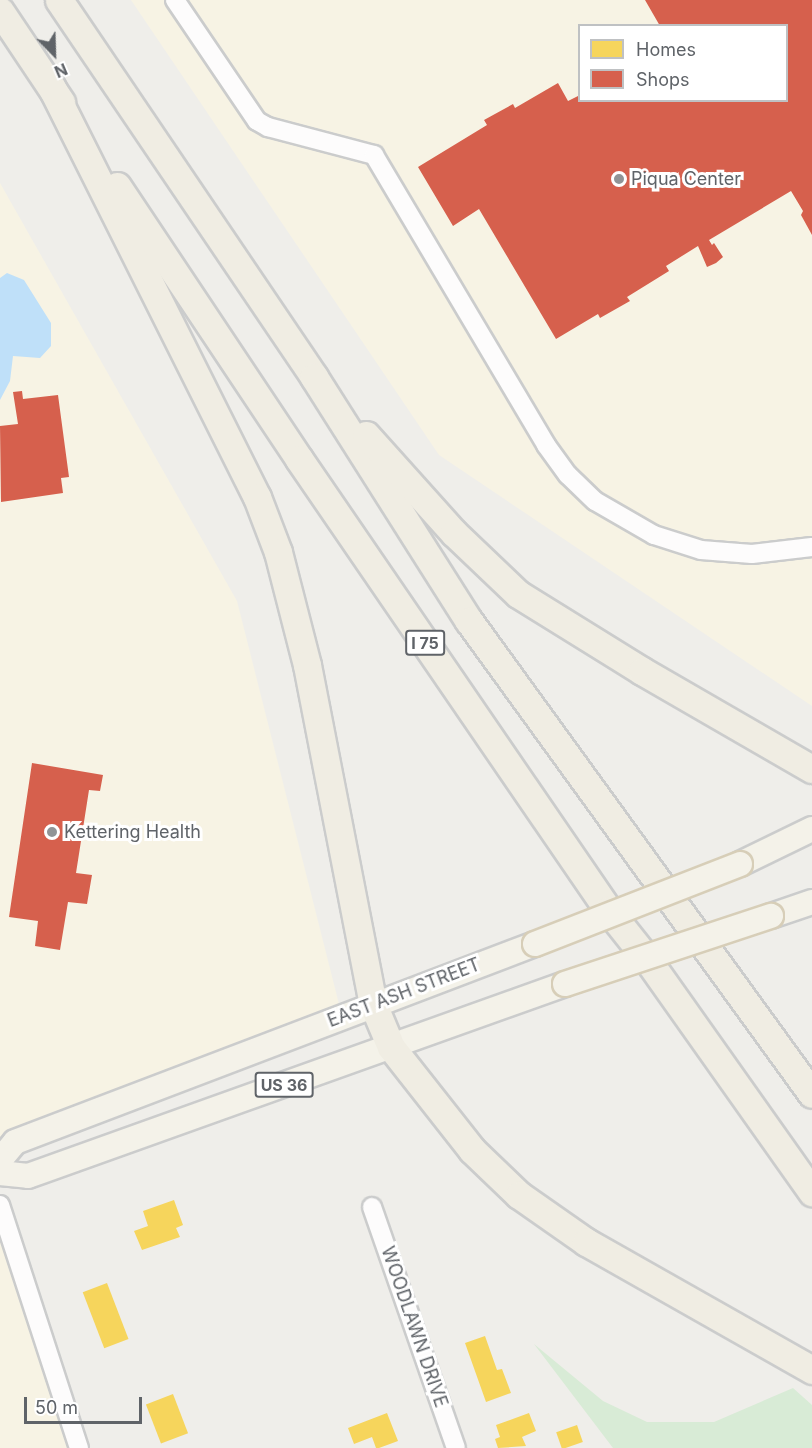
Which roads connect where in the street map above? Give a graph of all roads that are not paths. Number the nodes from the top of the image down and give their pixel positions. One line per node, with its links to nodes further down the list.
1 (59, 0): 5 (highway, I 75)
2 (175, 0): 6 (street)
3 (0, 11): 4 (highway, I 75)
4 (51, 86): 10 (highway); 15 (highway, I 75)
5 (314, 377): 7 (highway); 12 (highway, I 75)
6 (812, 547)
7 (812, 769)
8 (812, 829): 10 (main road, EAST ASH STREET / US 36, bridge)
9 (812, 902): 11 (main road, US 36, bridge)
10 (373, 1004): 11 (highway); 13 (main road, EAST ASH STREET / US 36)
11 (391, 1047): 14 (main road, US 36); 18 (highway)
12 (812, 1094)
13 (0, 1160)
14 (0, 1173)
15 (812, 1192)
16 (0, 1204): 19 (street)
17 (372, 1207): 20 (street, WOODLAWN DRIVE)
18 (812, 1370)
19 (79, 1448)
20 (456, 1448)

